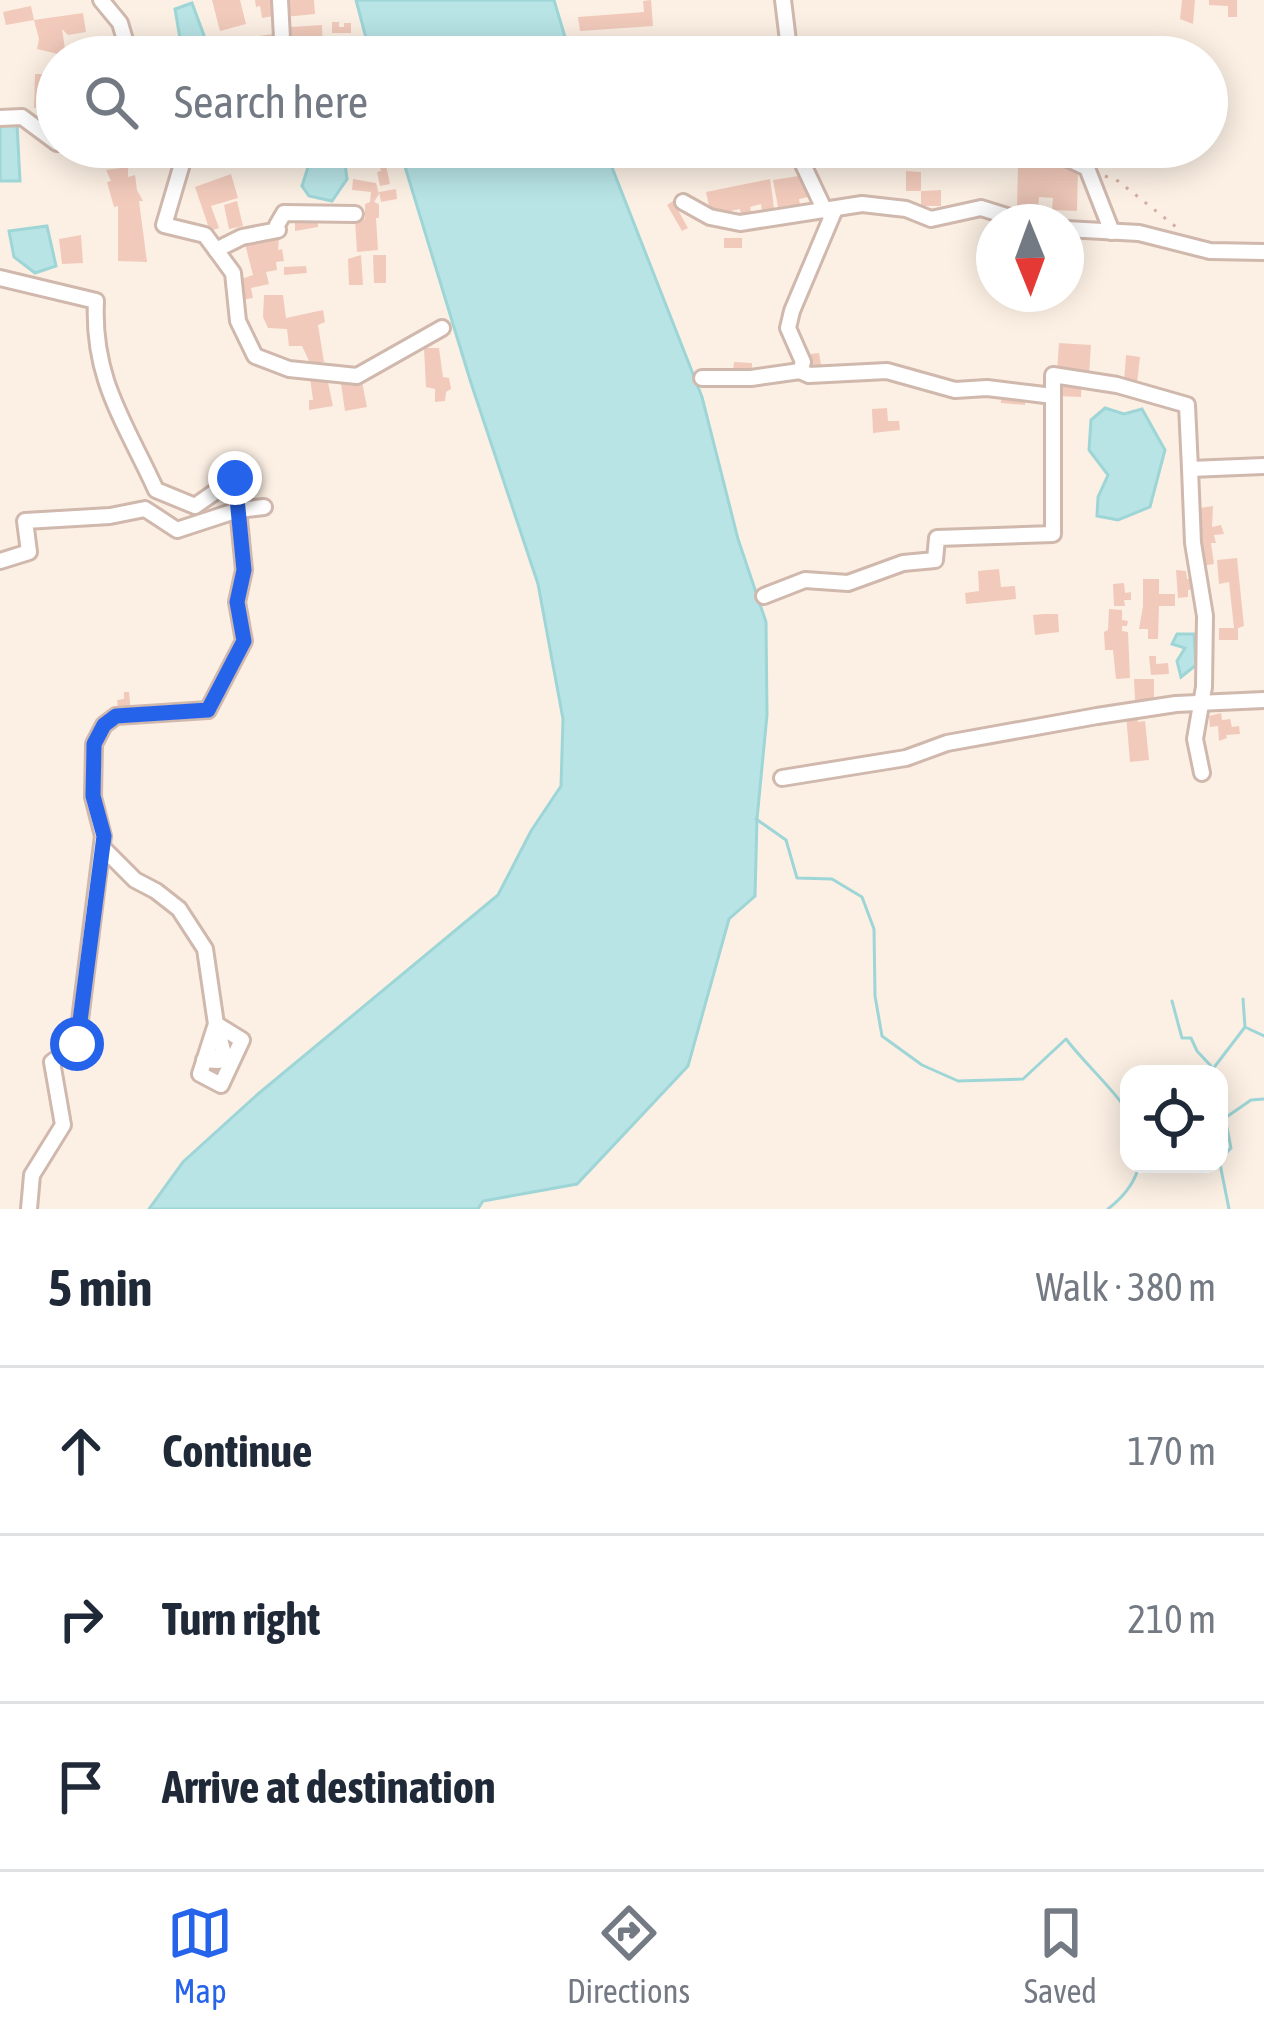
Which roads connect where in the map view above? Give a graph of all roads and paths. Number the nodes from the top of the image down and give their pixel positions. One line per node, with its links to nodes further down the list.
1 (100, 0): 4 (street)
2 (280, 0): 5 (street)
3 (783, 0): 6 (street)
4 (123, 36)
5 (282, 36)
6 (787, 36)
7 (0, 118): 8 (street)
8 (36, 127)
9 (181, 168): 18 (street)
10 (806, 168): 14 (street)
11 (1087, 168): 17 (street); 19 (path)
12 (683, 202): 14 (street)
13 (976, 209): 14 (street)
14 (830, 210): 23 (street)
15 (356, 214): 18 (street)
16 (1084, 231): 17 (street)
17 (1112, 232): 19 (street)
18 (216, 250): 22 (street)
19 (1206, 250): 20 (street)
20 (1264, 252)
21 (0, 278): 29 (street)
22 (442, 328)
23 (800, 371): 24 (street); 25 (street)
24 (703, 378)
25 (1053, 396): 27 (street); 31 (street)
26 (1264, 466): 27 (street)
27 (1190, 469): 33 (street)
28 (264, 507): 29 (street)
29 (238, 510): 30 (street); 36 (street)
30 (0, 561)
31 (764, 596)
32 (1264, 700): 33 (street)
33 (1202, 702): 34 (street); 35 (street)
34 (1202, 773)
35 (782, 778)
36 (102, 847): 37 (street); 38 (street)
37 (216, 1024): 37 (street)
38 (29, 1209)

